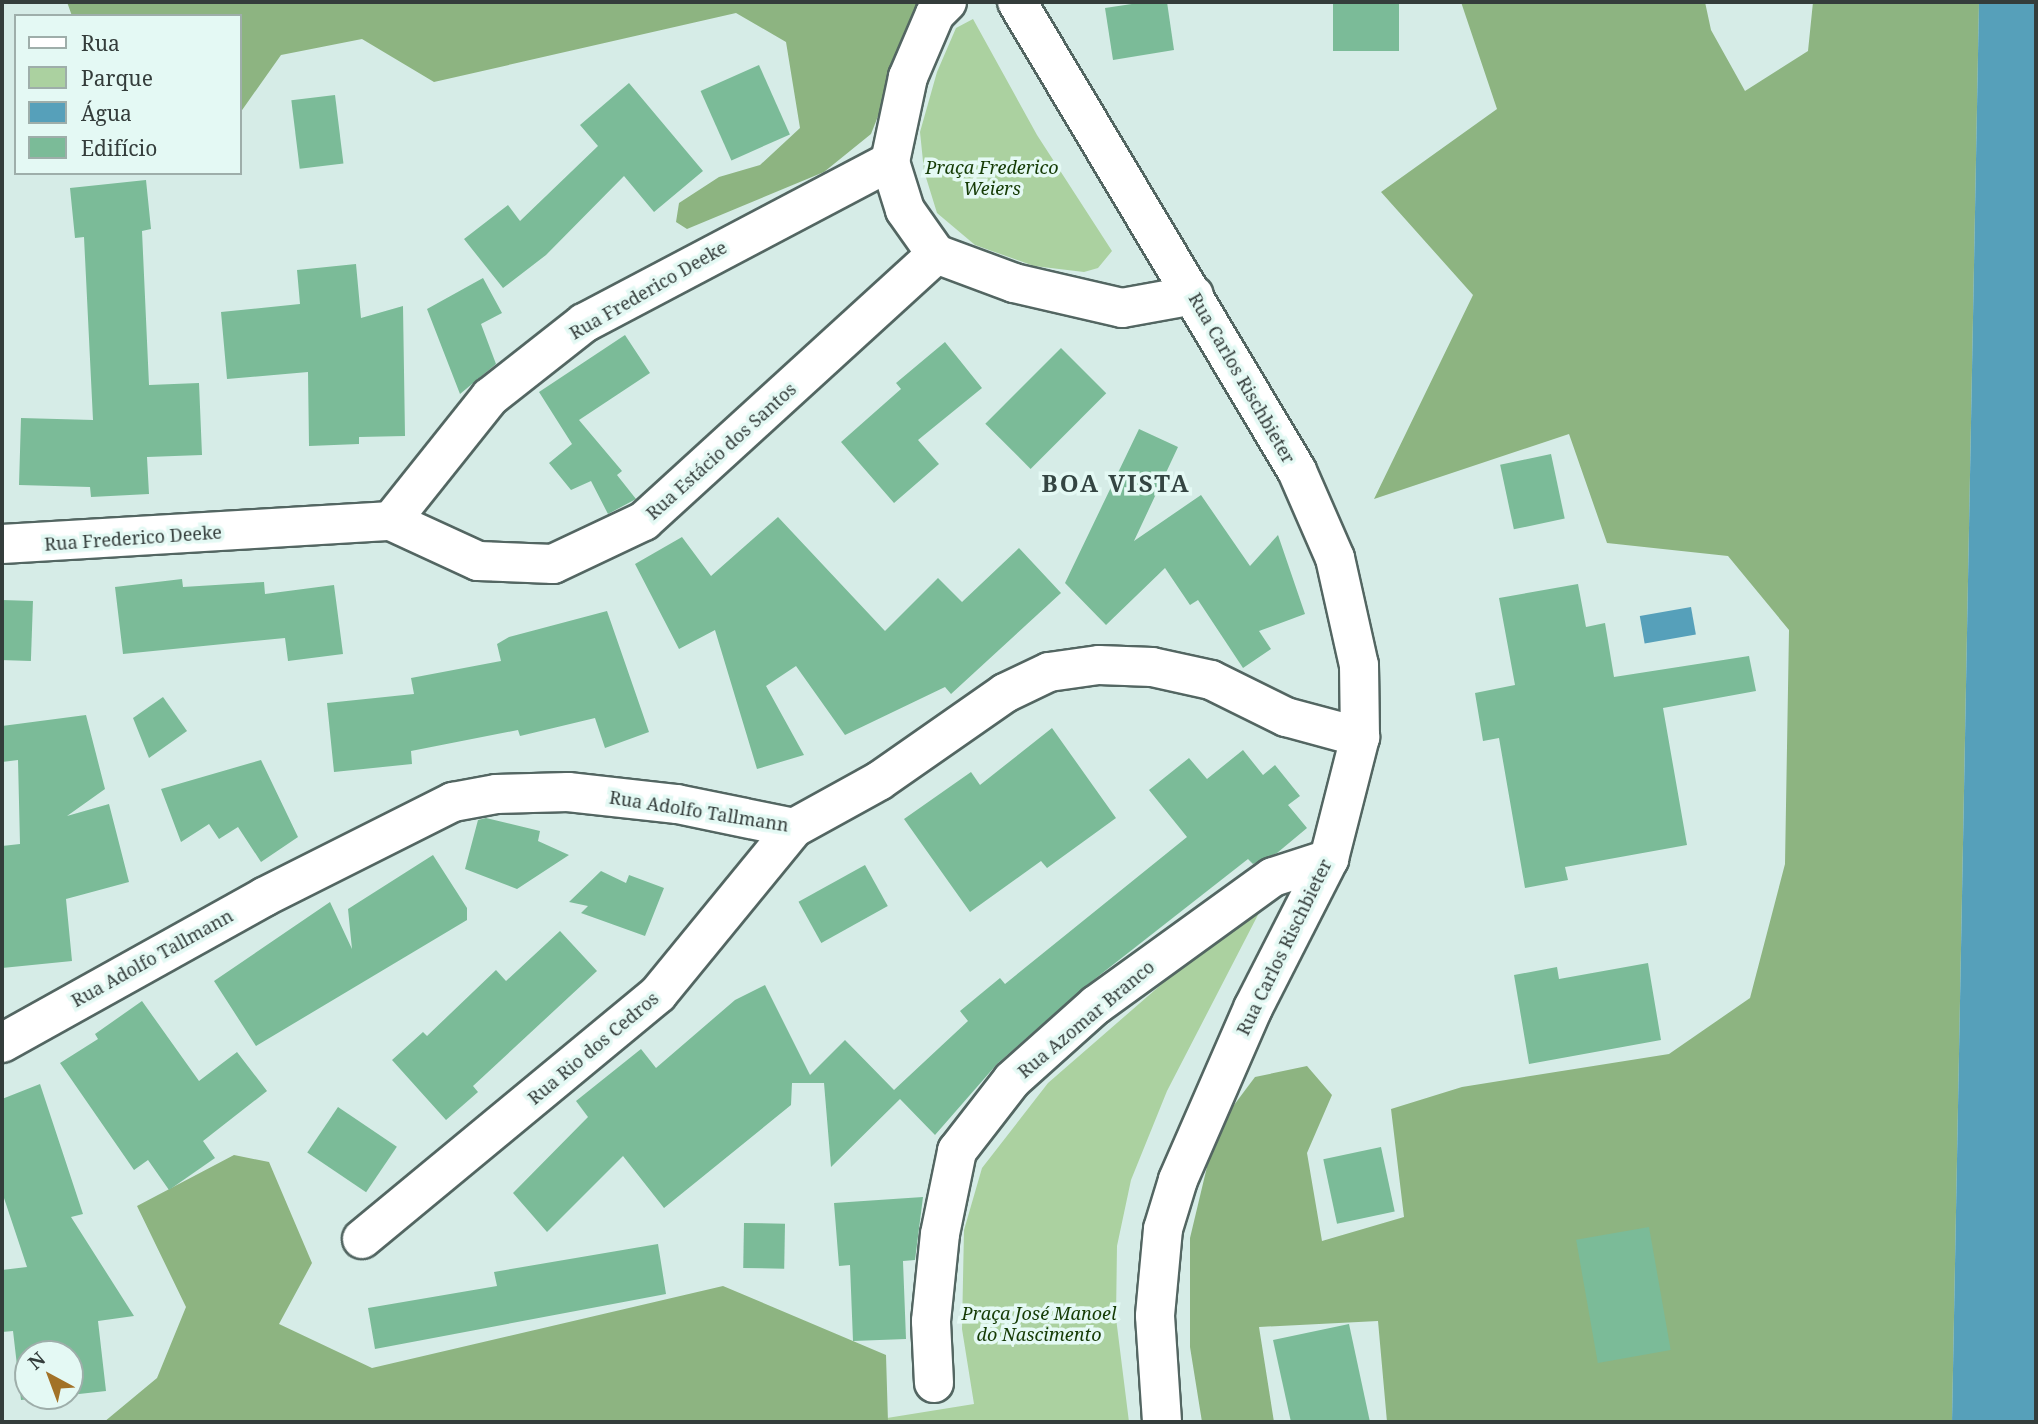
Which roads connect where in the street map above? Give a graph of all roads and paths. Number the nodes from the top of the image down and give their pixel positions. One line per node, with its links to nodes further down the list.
1 (947, 2): 3 (street)
2 (1017, 2): 5 (street, Rua Carlos Rischbieter)
3 (890, 162): 4 (street); 6 (street, Rua Frederico Deeke)
4 (936, 254): 5 (street); 6 (street, Rua Estácio dos Santos)
5 (1194, 295): 8 (street, Rua Carlos Rischbieter)
6 (391, 521): 7 (street, Rua Frederico Deeke)
7 (2, 544)
8 (1360, 737): 9 (street, Rua Adolfo Tallmann); 10 (street, Rua Carlos Rischbieter)
9 (794, 828): 11 (street, Rua Adolfo Tallmann); 12 (street, Rua Rio dos Cedros)
10 (1329, 859): 13 (street, Rua Azomar Branco); 14 (street, Rua Carlos Rischbieter)
11 (2, 1043)
12 (362, 1239)
13 (934, 1383)
14 (1162, 1422)

